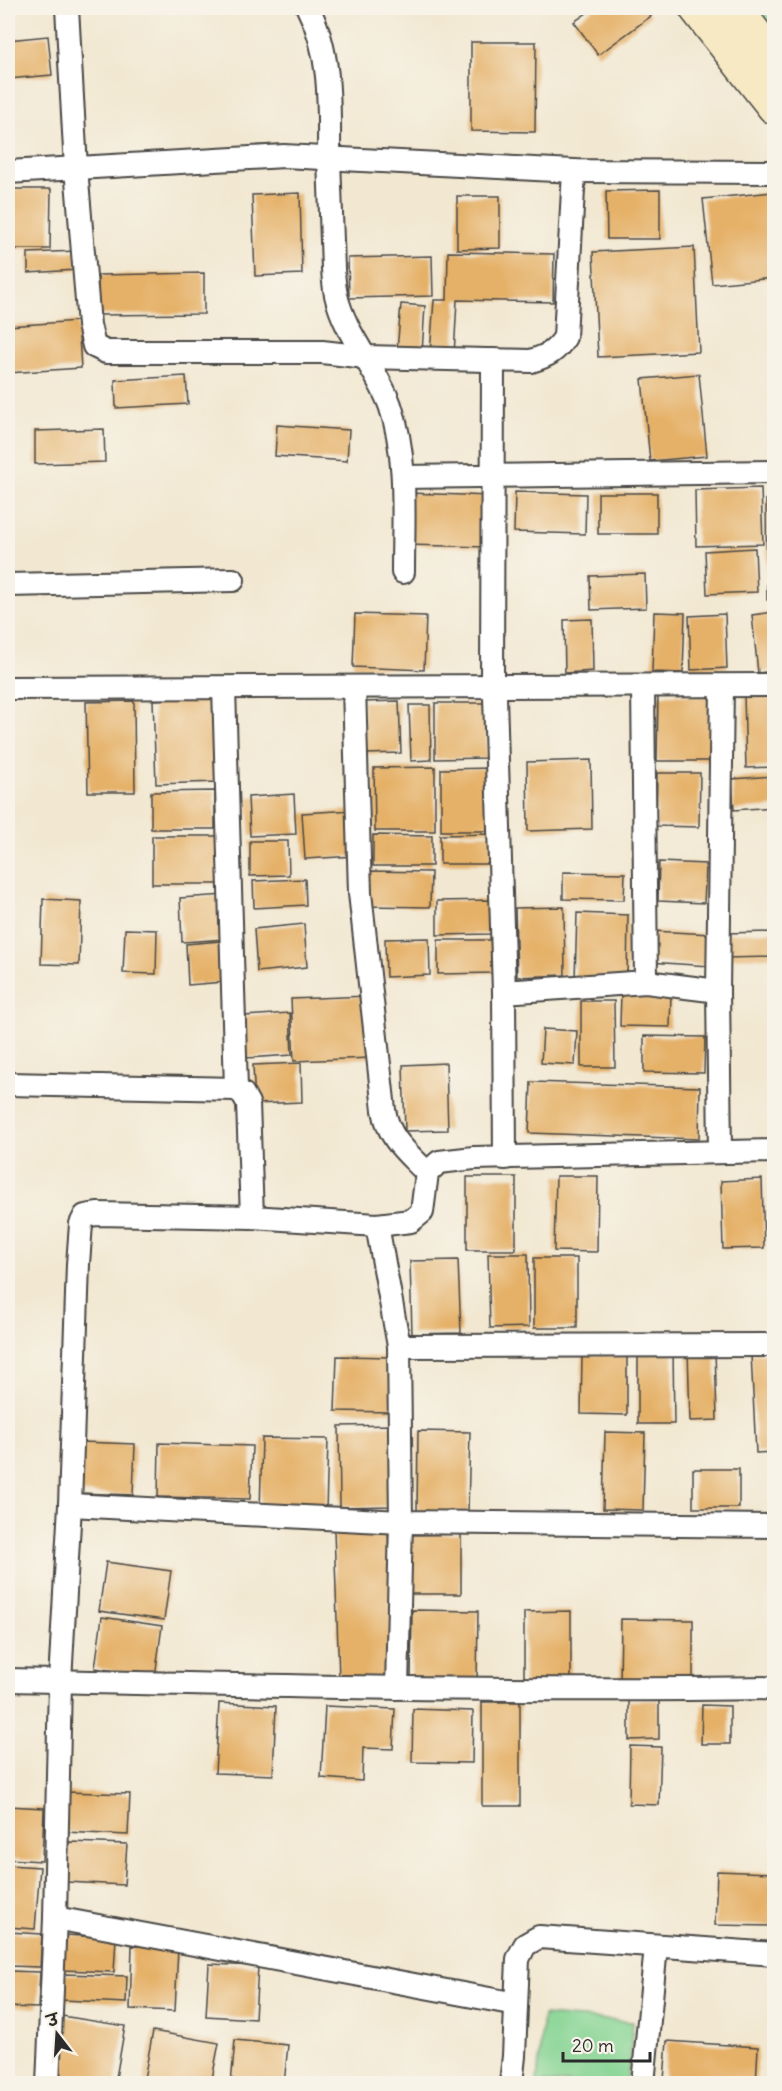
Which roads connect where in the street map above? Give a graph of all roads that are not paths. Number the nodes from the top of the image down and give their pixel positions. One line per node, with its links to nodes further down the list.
1 (67, 8): 8 (street)
2 (308, 8): 7 (street)
3 (696, 8): 6 (street)
4 (735, 8): 5 (street)
5 (774, 58)
6 (774, 107)
7 (330, 159): 8 (street); 9 (street); 12 (street)
8 (76, 168): 10 (street); 12 (street)
9 (574, 171): 11 (street); 13 (street)
10 (8, 172)
11 (774, 172)
12 (366, 357): 13 (street); 16 (street)
13 (493, 360): 15 (street)
14 (774, 472): 15 (street)
15 (494, 476): 16 (street); 24 (street)
16 (403, 477): 17 (street)
17 (403, 572)
18 (233, 580): 19 (street)
19 (8, 585)
20 (774, 685): 22 (street)
21 (643, 686): 22 (street); 24 (street); 27 (street)
22 (722, 686): 28 (street)
23 (354, 687): 24 (street); 26 (street); 35 (street)
24 (492, 687): 29 (street)
25 (8, 688): 26 (street)
26 (224, 688): 31 (street)
27 (646, 982): 28 (street); 29 (street)
28 (718, 991): 33 (street)
29 (504, 993): 34 (street)
30 (8, 1084): 31 (street)
31 (236, 1089): 36 (street)
32 (774, 1151): 33 (street)
33 (720, 1152): 34 (street)
34 (505, 1158): 35 (street)
35 (427, 1173): 37 (street)
36 (252, 1217): 37 (street); 40 (street)
37 (377, 1226): 39 (street)
38 (774, 1345): 39 (street)
39 (399, 1346): 41 (street)
40 (70, 1505): 41 (street); 44 (street)
41 (400, 1522): 42 (street); 45 (street)
42 (774, 1526)
43 (8, 1680): 44 (street)
44 (60, 1682): 45 (street); 47 (street)
45 (397, 1688): 46 (street)
46 (774, 1688)
47 (56, 1918): 50 (street); 51 (street)
48 (656, 1946): 49 (street); 50 (street); 53 (street)
49 (774, 1954)
50 (516, 2004): 52 (street)
51 (48, 2084)
52 (512, 2084)
53 (644, 2084)

